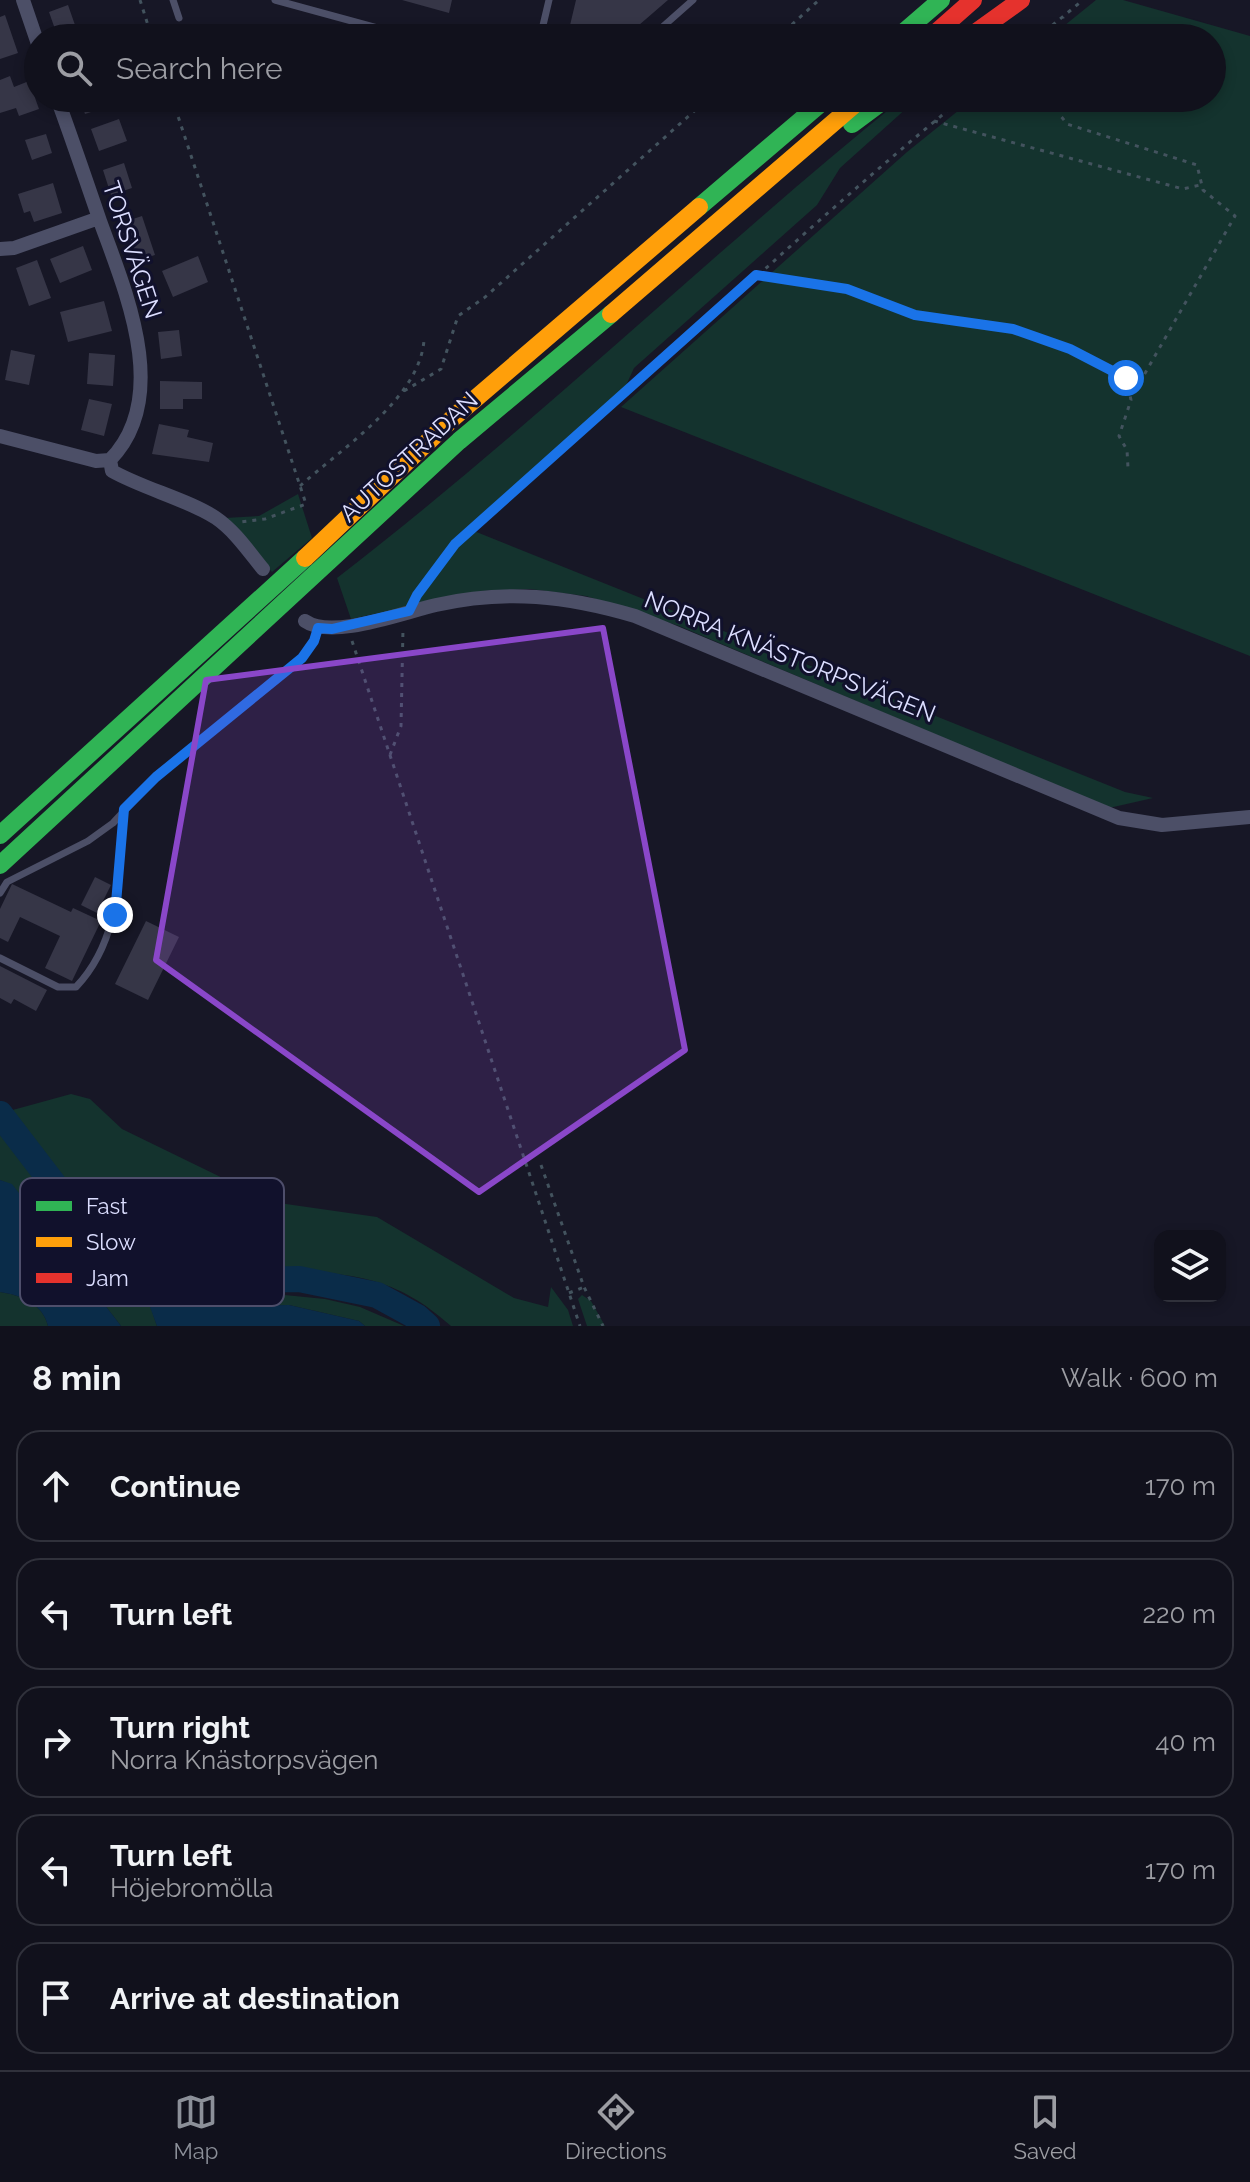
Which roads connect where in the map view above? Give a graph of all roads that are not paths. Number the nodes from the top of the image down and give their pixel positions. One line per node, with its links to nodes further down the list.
1 (23, 0): 13 (street)
2 (173, 0): 12 (lane)
3 (275, 0): 11 (lane)
4 (323, 0): 11 (lane)
5 (549, 0): 15 (lane)
6 (693, 0): 16 (lane)
7 (927, 0): 17 (highway)
8 (941, 0): 18 (highway)
9 (973, 0): 19 (highway)
10 (1021, 0): 20 (highway)
11 (320, 12): 14 (lane)
12 (179, 18)
13 (31, 24)
14 (363, 24)
15 (543, 24)
16 (666, 24)
17 (907, 24)
18 (913, 24)
19 (946, 24)
20 (988, 24)
21 (62, 112): 26 (street, TORSVÄGEN)
22 (811, 112): 34 (highway, AUTOSTRADAN)
23 (846, 112): 25 (highway, AUTOSTRADAN)
24 (868, 112): 25 (highway)
25 (731, 214): 35 (highway, AUTOSTRADAN)
26 (99, 218): 27 (street); 29 (street, TORSVÄGEN)
27 (0, 249)
28 (0, 436): 29 (street)
29 (110, 460): 30 (street)
30 (263, 569)
31 (311, 625): 32 (lane); 33 (street, NORRA KNÄSTORPSVÄGEN)
32 (124, 809): 36 (lane); 37 (lane)
33 (1250, 817)
34 (0, 835)
35 (0, 865)
36 (0, 893)
37 (0, 958)

